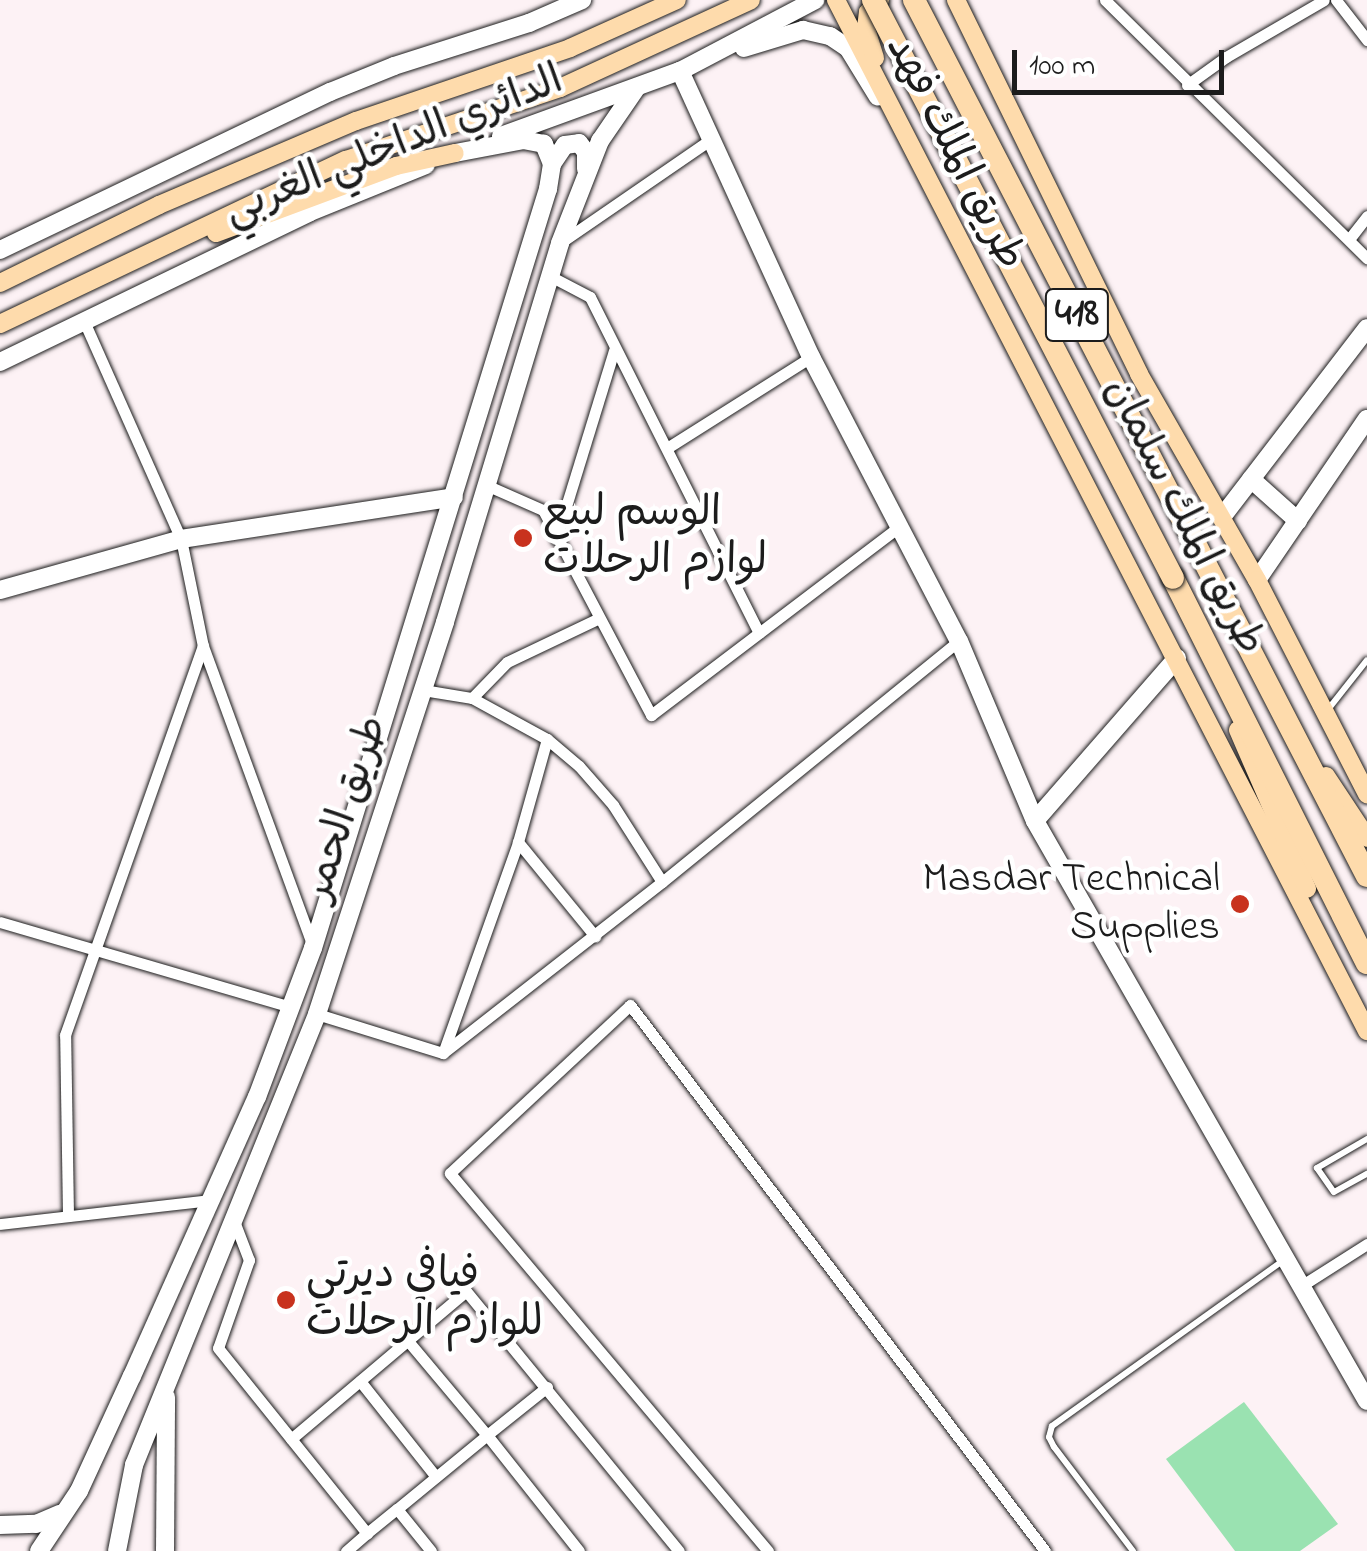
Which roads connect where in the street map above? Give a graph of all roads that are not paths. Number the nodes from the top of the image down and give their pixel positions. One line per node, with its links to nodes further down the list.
1 (582, 0): 26 (street)
2 (678, 0): 29 (main road)
3 (751, 0): 30 (main road)
4 (815, 0): 15 (street, الدائري الداخلي الغربي)
5 (836, 0): 22 (main road, طريق الملك فهد)
6 (877, 0): 22 (main road); 47 (highway, طريق الملك سلمان / 418, bridge)
7 (914, 0): 58 (highway, طريق الملك سلمان / 418)
8 (945, 0): 13 (main road)
9 (956, 0): 13 (main road, طريق الملك فهد)
10 (1105, 0): 16 (street)
11 (1324, 0): 16 (street)
12 (1336, 0): 14 (street)
13 (971, 38): 42 (main road, طريق الملك فهد)
14 (1367, 40)
15 (688, 67): 17 (street, الدائري الداخلي الغربي); 18 (street); 22 (street)
16 (1187, 85): 24 (street)
17 (637, 87): 19 (street, الدائري الداخلي الغربي); 21 (street, طريق الحمر)
18 (713, 138): 25 (street); 35 (street)
19 (454, 152): 20 (street); 30 (main road); 31 (street, الدائري الداخلي الغربي)
20 (552, 164): 21 (street); 41 (street, طريق الحمر)
21 (587, 174): 25 (street, طريق الحمر)
22 (924, 174): 54 (main road, طريق الملك فهد)
23 (1367, 216): 24 (street)
24 (1350, 238): 27 (street)
25 (560, 244): 28 (street, طريق الحمر)
26 (0, 250)
27 (1367, 258)
28 (550, 276): 34 (street); 40 (street, طريق الحمر)
29 (0, 283)
30 (84, 283): 32 (main road)
31 (83, 319): 36 (street, الدائري الداخلي الغربي); 45 (street)
32 (0, 324)
33 (1367, 328): 39 (street)
34 (614, 351): 38 (street); 46 (street)
35 (811, 357): 38 (street); 44 (street)
36 (0, 362)
37 (1367, 419): 43 (street)
38 (667, 448): 51 (street)
39 (1251, 479): 42 (street); 43 (street)
40 (486, 485): 46 (street); 56 (street, طريق الحمر)
41 (454, 497): 45 (street); 70 (street, طريق الحمر)
42 (1222, 517): 48 (main road, طريق الملك فهد)
43 (1298, 521): 48 (street)
44 (897, 528): 51 (street); 52 (street)
45 (181, 539): 49 (street); 53 (street)
46 (556, 539): 50 (street)
47 (1172, 578): 71 (highway, طريق الملك سلمان / 418); 74 (main road)
48 (1257, 580): 59 (main road, طريق الملك فهد)
49 (0, 590)
50 (597, 618): 51 (street); 57 (street)
51 (759, 634)
52 (960, 641): 62 (street); 66 (street)
53 (202, 646): 69 (street); 70 (street)
54 (1178, 658): 62 (street); 74 (main road, طريق الملك فهد)
55 (1367, 660): 59 (lane)
56 (423, 690): 57 (street); 73 (street, طريق الحمر)
57 (472, 698): 60 (street)
58 (1282, 711): 63 (main road); 65 (highway, طريق الملك سلمان / 418)
59 (1326, 713): 61 (main road, طريق الملك فهد)
60 (547, 739): 64 (street); 66 (street)
61 (1367, 794)
62 (1035, 822): 83 (street)
63 (1367, 838)
64 (518, 842): 68 (street); 75 (street)
65 (1367, 876)
66 (662, 882): 68 (street)
67 (0, 922): 69 (street)
68 (596, 936): 75 (street)
69 (95, 948): 72 (street); 79 (street)
70 (314, 948): 72 (street, طريق الحمر)
71 (1367, 964)
72 (291, 1007): 78 (street, طريق الحمر)
73 (317, 1014): 75 (street); 80 (street, طريق الحمر)
74 (1367, 1030)
75 (443, 1053)
76 (1367, 1139): 77 (lane)
77 (1367, 1174)
78 (210, 1200): 79 (street); 94 (street, طريق الحمر)
79 (68, 1216): 81 (street)
80 (232, 1216): 87 (street, طريق الحمر); 91 (street)
81 (0, 1224)
82 (1367, 1244): 84 (street)
83 (1285, 1259): 84 (street); 106 (lane)
84 (1301, 1286): 89 (street)
85 (408, 1341): 86 (street); 88 (street); 90 (street)
86 (360, 1381): 91 (street); 92 (street)
87 (166, 1382): 98 (street, طريق الحمر); 99 (street)
88 (547, 1387): 90 (street); 103 (street)
89 (1367, 1402)
90 (486, 1435): 92 (street); 102 (street)
91 (291, 1439): 96 (street)
92 (436, 1477): 93 (street)
93 (398, 1509): 96 (street); 101 (street)
94 (61, 1514): 95 (street); 97 (street, طريق الحمر)
95 (0, 1525)
96 (367, 1533): 100 (street)
97 (39, 1551)
98 (117, 1551)
99 (165, 1551)
100 (346, 1551)
101 (431, 1551)
102 (579, 1551)
103 (678, 1551)
104 (768, 1551): 105 (street)
105 (1045, 1551)
106 (1134, 1551)

